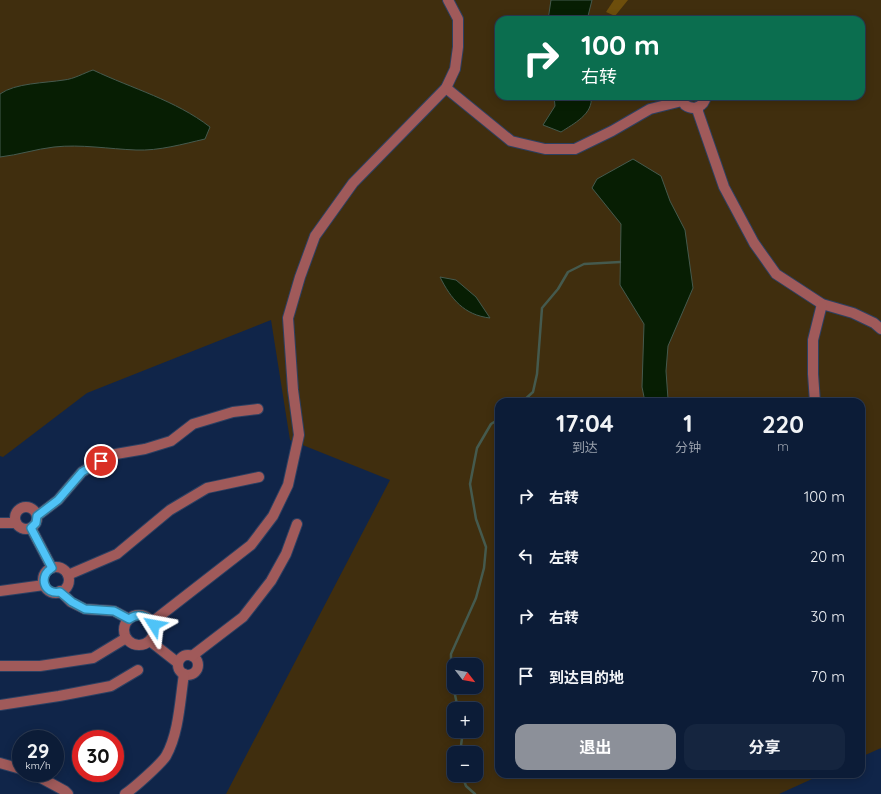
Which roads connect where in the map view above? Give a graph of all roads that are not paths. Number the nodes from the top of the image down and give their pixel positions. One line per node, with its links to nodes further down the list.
1 (448, 0): 2 (street)
2 (446, 88): 3 (street); 23 (street)
3 (678, 100)
4 (682, 100): 6 (street)
5 (705, 100): 6 (street)
6 (698, 107): 7 (street)
7 (822, 304): 8 (street); 9 (street)
8 (881, 329)
9 (815, 398)
10 (258, 409): 12 (street)
11 (259, 477): 18 (street)
12 (37, 516): 14 (street); 16 (street)
13 (0, 523): 14 (street)
14 (16, 523): 16 (street)
15 (298, 524): 26 (street)
16 (31, 528): 17 (street)
17 (52, 568): 18 (street); 19 (street)
18 (68, 575): 21 (street)
19 (44, 585): 20 (street); 21 (street)
20 (0, 591)
21 (60, 592): 22 (street)
22 (129, 619): 23 (street); 24 (street)
23 (152, 622): 25 (street)
24 (126, 638): 25 (street); 28 (street)
25 (150, 641): 27 (street)
26 (192, 656): 27 (street); 30 (street)
27 (178, 663): 30 (street)
28 (0, 666)
29 (138, 670): 31 (street)
30 (184, 674): 36 (street)
31 (0, 705)
32 (0, 763): 33 (street)
33 (12, 766)
34 (48, 782): 35 (street)
35 (68, 794)
36 (125, 794)

